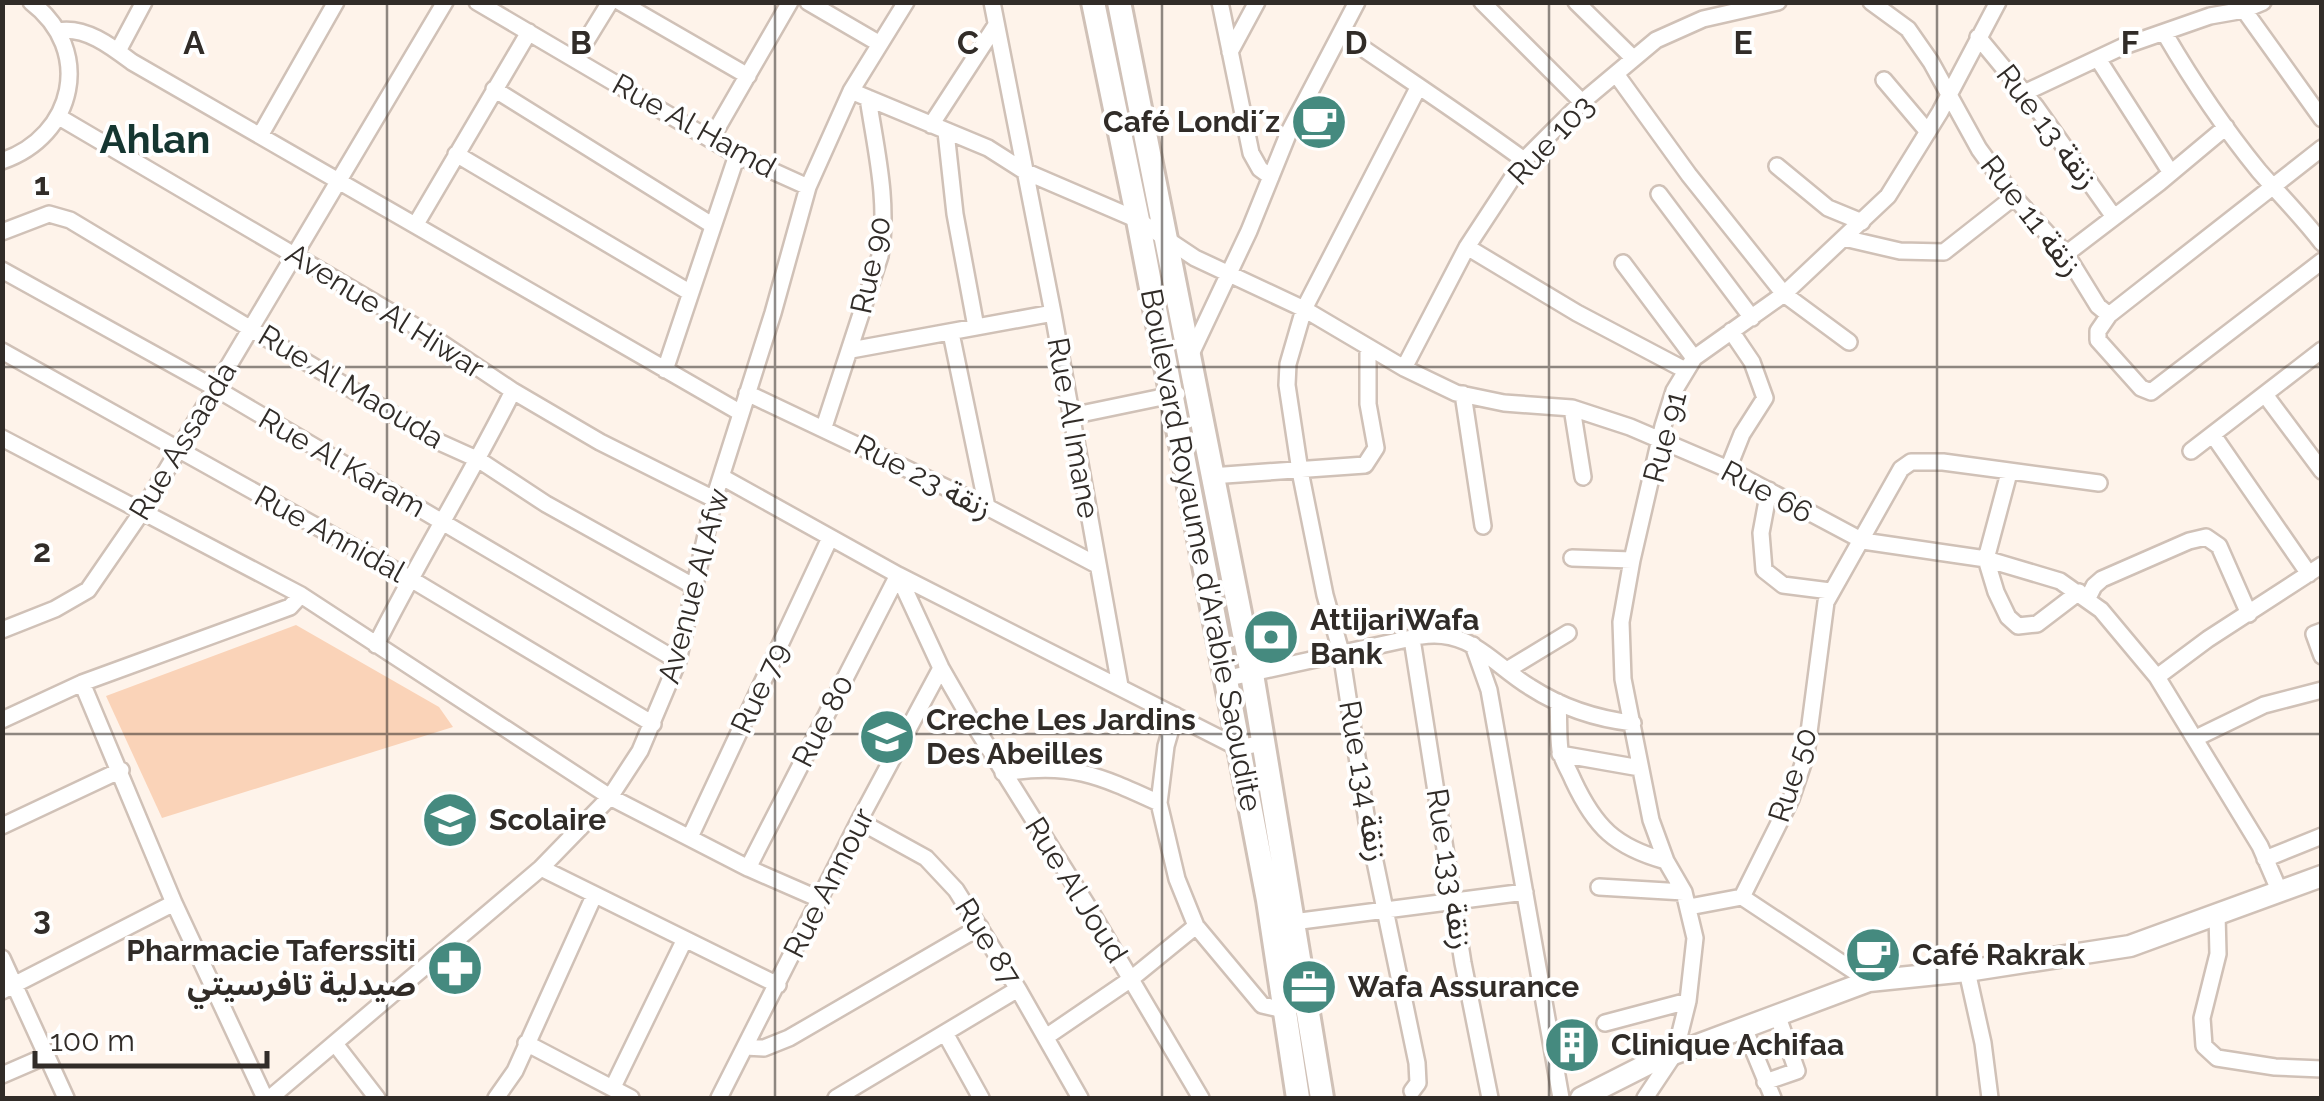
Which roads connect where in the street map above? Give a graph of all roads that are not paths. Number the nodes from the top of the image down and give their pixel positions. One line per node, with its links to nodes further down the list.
1 (31, 2): 24 (street)
2 (144, 2): 34 (street)
3 (336, 2): 54 (street)
4 (445, 2): 65 (street, Rue Assaada)
5 (477, 2): 25 (street, Rue Al Hamd)
6 (610, 2): 37 (street)
7 (620, 2): 40 (street)
8 (790, 2): 40 (street)
9 (808, 2): 33 (street)
10 (906, 2): 33 (street, Avenue Al Afw)
11 (992, 2): 27 (street, Rue Al Imane)
12 (1092, 2): 71 (main road, Boulevard Royaume d'Arabie Saoudite)
13 (1119, 2): 76 (main road, Boulevard Royaume d'Arabie Saoudite)
14 (1220, 2): 35 (street)
15 (1257, 2): 35 (street)
16 (1357, 2): 30 (street)
17 (1482, 2): 48 (street)
18 (1576, 2): 36 (street)
19 (1778, 2): 23 (street, Rue 103)
20 (1870, 2): 46 (street)
21 (1998, 2): 32 (street, Rue 91)
22 (2263, 2): 26 (street)
23 (1745, 5): 36 (street, Rue 103)
24 (48, 10): 28 (street)
25 (506, 10): 29 (street, Rue Al Hamd)
26 (2244, 10): 31 (street); 50 (street)
27 (996, 25): 51 (street); 62 (street, Rue Al Imane)
28 (58, 31): 34 (street); 49 (street)
29 (529, 32): 37 (street, Rue Al Hamd); 42 (street)
30 (1342, 34): 43 (street); 64 (street)
31 (2165, 34): 38 (street); 52 (street)
32 (1978, 38): 45 (street, Rue 13 زنقة); 46 (street, Rue 91)
33 (880, 44): 44 (street, Avenue Al Afw)
34 (118, 51): 54 (street)
35 (1230, 52): 64 (street)
36 (1632, 57): 39 (street, Rue 103)
37 (575, 59): 55 (street, Rue Al Hamd)
38 (2098, 59): 45 (street); 63 (street)
39 (1616, 74): 48 (street, Rue 103); 87 (street)
40 (748, 76): 55 (street)
41 (1884, 80): 53 (street)
42 (494, 88): 57 (street); 74 (street)
43 (1418, 88): 59 (street); 88 (street, Rue 134 زنقة)
44 (852, 91): 47 (street); 67 (street, Avenue Al Afw)
45 (2024, 93): 70 (street, Rue 13 زنقة)
46 (1948, 96): 53 (street, Rue 91); 69 (street, Rue 11 زنقة)
47 (868, 98): 51 (street); 98 (street, Rue 90)
48 (1582, 102): 59 (street, Rue 103)
49 (59, 117): 60 (street); 81 (street, Avenue Al Hiwar)
50 (2322, 119)
51 (938, 128): 62 (street); 92 (street)
52 (2226, 128): 63 (street); 66 (street)
53 (1928, 132): 72 (street, Rue 91)
54 (261, 134): 65 (street)
55 (711, 139): 58 (street, Rue Al Hamd)
56 (2322, 148): 66 (street)
57 (456, 154): 73 (street); 86 (street)
58 (738, 155): 67 (street, Rue Al Hamd); 74 (street)
59 (1524, 160): 79 (street, Rue 103)
60 (2, 161)
61 (1777, 166): 72 (street)
62 (1024, 171): 71 (street); 89 (street, Rue Al Imane)
63 (2171, 173): 70 (street)
64 (1271, 177): 85 (street)
65 (338, 179): 73 (street); 81 (street, Rue Assaada)
66 (2273, 186): 78 (street); 90 (street)
67 (808, 187): 108 (street, Avenue Al Afw)
68 (1659, 194): 91 (street)
69 (2014, 197): 77 (street); 80 (street, Rue 11 زنقة)
70 (2114, 217): 80 (street)
71 (1138, 220): 76 (street, Rue 66); 110 (main road, Boulevard Royaume d'Arabie Saoudite)
72 (1862, 222): 77 (street, Rue 91)
73 (416, 224): 104 (street)
74 (712, 225): 86 (street)
75 (2, 232): 93 (street, Rue Al Maouda)
76 (1165, 238): 85 (street, Rue 66); 101 (main road, Boulevard Royaume d'Arabie Saoudite)
77 (1844, 238): 87 (street, Rue 91)
78 (2322, 242)
79 (1467, 246): 102 (street); 103 (street, Rue 103)
80 (2066, 254): 90 (street, Rue 11 زنقة)
81 (294, 255): 93 (street, Rue Assaada); 107 (street, Avenue Al Hiwar)
82 (2322, 261): 90 (street)
83 (1623, 263): 102 (street)
84 (2, 270): 105 (street, Rue Al Karam)
85 (1228, 274): 88 (street, Rue 66); 101 (street)
86 (690, 292): 104 (street)
87 (1784, 294): 91 (street, Rue 91); 96 (street)
88 (1304, 309): 97 (street, Rue 66); 123 (street, Rue 134 زنقة)
89 (1053, 313): 92 (street); 114 (street, Rue Al Imane)
90 (2109, 315)
91 (1752, 318): 94 (street, Rue 91)
92 (976, 327): 95 (street)
93 (251, 328): 105 (street, Rue Assaada); 121 (street, Rue Al Maouda)
94 (1731, 330): 102 (street, Rue 91); 122 (street)
95 (951, 332): 98 (street); 132 (street)
96 (1848, 342)
97 (1368, 347): 103 (street, Rue 66); 123 (street)
98 (850, 350): 115 (street, Rue 90)
99 (2322, 350): 111 (street)
100 (2, 351): 119 (street, Rue Annidal)
101 (1189, 358): 106 (main road, Boulevard Royaume d'Arabie Saoudite)
102 (1689, 364): 118 (street, Rue 91)
103 (1404, 368): 109 (street, Rue 66)
104 (664, 370): 113 (street)
105 (214, 388): 119 (street, Rue Assaada); 134 (street, Rue Al Karam)
106 (1196, 389): 110 (street); 126 (main road, Boulevard Royaume d'Arabie Saoudite)
107 (514, 392): 121 (street); 131 (street, Avenue Al Hiwar)
108 (747, 393): 113 (street, Avenue Al Afw); 115 (street, Rue 23 زنقة)
109 (1463, 394): 112 (street, Rue 66); 135 (street)
110 (1172, 395): 114 (street); 163 (main road, Boulevard Royaume d'Arabie Saoudite)
111 (2266, 396): 116 (street); 124 (street)
112 (1572, 408): 118 (street, Rue 66); 128 (street)
113 (741, 413): 127 (street, Avenue Al Afw)
114 (1070, 416): 141 (street, Rue Al Imane)
115 (824, 427): 132 (street, Rue 23 زنقة)
116 (2213, 435): 120 (street); 142 (street)
117 (2, 438): 133 (street)
118 (1660, 439): 122 (street, Rue 66); 140 (street, Rue 91)
119 (178, 450): 133 (street, Rue Assaada); 144 (street, Rue Annidal)
120 (2190, 450)
121 (479, 460): 134 (street); 145 (street, Rue Al Maouda)
122 (1728, 469): 130 (street, Rue 66)
123 (1300, 471): 126 (street); 156 (street, Rue 134 زنقة)
124 (2322, 471)
125 (2009, 473): 129 (street); 137 (street, Rue 50); 139 (street)
126 (1212, 476): 161 (main road, Boulevard Royaume d'Arabie Saoudite)
127 (722, 477): 131 (street, Avenue Al Afw); 136 (street)
128 (1583, 477)
129 (2099, 483)
130 (1769, 490): 137 (street, Rue 66); 146 (street)
131 (714, 499): 145 (street, Avenue Al Afw)
132 (986, 507): 141 (street, Rue 23 زنقة)
133 (141, 512): 147 (street); 150 (street, Rue Assaada)
134 (444, 523): 144 (street); 158 (street, Rue Al Karam)
135 (1484, 526)
136 (830, 538): 143 (street); 183 (street, Rue 79)
137 (1863, 542): 139 (street, Rue 66); 146 (street, Rue 50)
138 (1572, 558): 140 (street)
139 (1986, 559): 148 (street, Rue 66); 148 (street)
140 (1632, 560): 170 (street, Rue 91)
141 (1097, 565): 165 (street, Rue Al Imane)
142 (2315, 570): 149 (street)
143 (898, 575): 159 (street, Rue Al Joud); 165 (street); 187 (street, Rue 80)
144 (410, 578): 154 (street); 171 (street, Rue Annidal)
145 (696, 586): 158 (street, Avenue Al Afw)
146 (1830, 591): 193 (street, Rue 50)
147 (302, 595): 154 (street); 164 (street)
148 (2084, 595): 149 (street); 162 (street, Rue 66)
149 (2248, 614): 162 (street)
150 (2, 630)
151 (2322, 632): 157 (street)
152 (1568, 633): 160 (street)
153 (1412, 639): 155 (street); 156 (street); 195 (street, Rue 133 زنقة)
154 (376, 645): 178 (street)
155 (1473, 645): 160 (street); 191 (street)
156 (1341, 652): 161 (street); 198 (street, Rue 134 زنقة)
157 (2322, 656)
158 (678, 661): 171 (street, Avenue Al Afw)
159 (941, 668): 177 (street, Rue Al Joud); 180 (street, Rue Annour)
160 (1507, 670): 167 (street)
161 (1252, 674): 163 (street); 173 (main road, Boulevard Royaume d'Arabie Saoudite)
162 (2157, 677): 172 (street, Rue 66)
163 (1224, 678): 173 (main road, Boulevard Royaume d'Arabie Saoudite)
164 (82, 684): 169 (street); 176 (street)
165 (1120, 686): 168 (street)
166 (2322, 690): 172 (street)
167 (1558, 702): 170 (street); 174 (street)
168 (1175, 715): 173 (street); 179 (street)
169 (2, 720)
170 (1633, 723): 175 (street, Rue 91)
171 (653, 724): 178 (street, Avenue Al Afw)
172 (2196, 738): 184 (street, Rue 66)
173 (1250, 745): 200 (main road, Boulevard Royaume d'Arabie Saoudite); 212 (main road, Boulevard Royaume d'Arabie Saoudite)
174 (1560, 754): 175 (street); 185 (street)
175 (1640, 768): 185 (street, Rue 91)
176 (121, 770): 181 (street); 196 (street)
177 (1003, 773): 179 (street); 206 (street, Rue Al Joud)
178 (610, 797): 183 (street); 186 (street, Avenue Al Afw)
179 (1159, 803): 201 (street)
180 (859, 821): 194 (street, Rue Annour); 202 (street, Rue 87)
181 (2, 826)
182 (2322, 836): 184 (street)
183 (690, 837): 187 (street)
184 (2265, 859): 190 (street, Rue 66)
185 (1666, 861): 197 (street, Rue 91)
186 (540, 868): 192 (street); 219 (street, Avenue Al Afw)
187 (748, 868): 194 (street)
188 (2322, 876): 190 (street)
189 (1598, 887): 197 (street)
190 (2279, 890): 199 (street)
191 (1525, 892): 195 (street); 241 (street)
192 (594, 896): 203 (street); 218 (street)
193 (1742, 897): 197 (street); 207 (street)
194 (820, 900): 208 (street, Rue Annour)
195 (1454, 900): 198 (street); 240 (street, Rue 133 زنقة)
196 (174, 903): 209 (street); 229 (street)
197 (1688, 907): 211 (street)
198 (1387, 909): 200 (street); 227 (street, Rue 134 زنقة)
199 (2217, 914): 205 (street); 223 (street)
200 (1292, 922): 239 (main road, Boulevard Royaume d'Arabie Saoudite)
201 (1196, 926): 206 (street); 212 (street)
202 (980, 927): 210 (street, Rue 87); 220 (street)
203 (684, 941): 208 (street); 226 (street)
204 (2, 958): 209 (street)
205 (1967, 971): 207 (street); 245 (street)
206 (1131, 979): 217 (street); 237 (street, Rue Al Joud)
207 (1868, 981): 213 (street)
208 (778, 985): 220 (street, Rue Annour)
209 (9, 988): 222 (street)
210 (1018, 989): 216 (street); 217 (street, Rue 87)
211 (1688, 1001): 214 (street); 221 (street)
212 (1284, 1010): 238 (main road, Boulevard Royaume d'Arabie Saoudite)
213 (1778, 1016): 215 (street); 225 (street)
214 (1605, 1024)
215 (1744, 1030): 221 (street); 225 (street)
216 (946, 1034): 234 (street); 235 (street)
217 (1046, 1037): 236 (street, Rue 87)
218 (526, 1043): 226 (street); 231 (street)
219 (336, 1045): 229 (street, Avenue Al Afw); 230 (street)
220 (746, 1047): 233 (street, Rue Annour)
221 (1675, 1053): 242 (street); 243 (street)
222 (46, 1056): 224 (street); 228 (street)
223 (2322, 1069)
224 (2, 1075)
225 (1765, 1082): 244 (street)
226 (613, 1087): 232 (street)
227 (1412, 1091)
228 (66, 1098)
229 (267, 1098)
230 (377, 1098)
231 (496, 1098)
232 (631, 1098)
233 (720, 1098)
234 (836, 1098)
235 (981, 1098)
236 (1080, 1098)
237 (1200, 1098)
238 (1298, 1098)
239 (1322, 1098)
240 (1490, 1098)
241 (1561, 1098)
242 (1580, 1098)
243 (1645, 1098)
244 (1774, 1098)
245 (1990, 1098)

